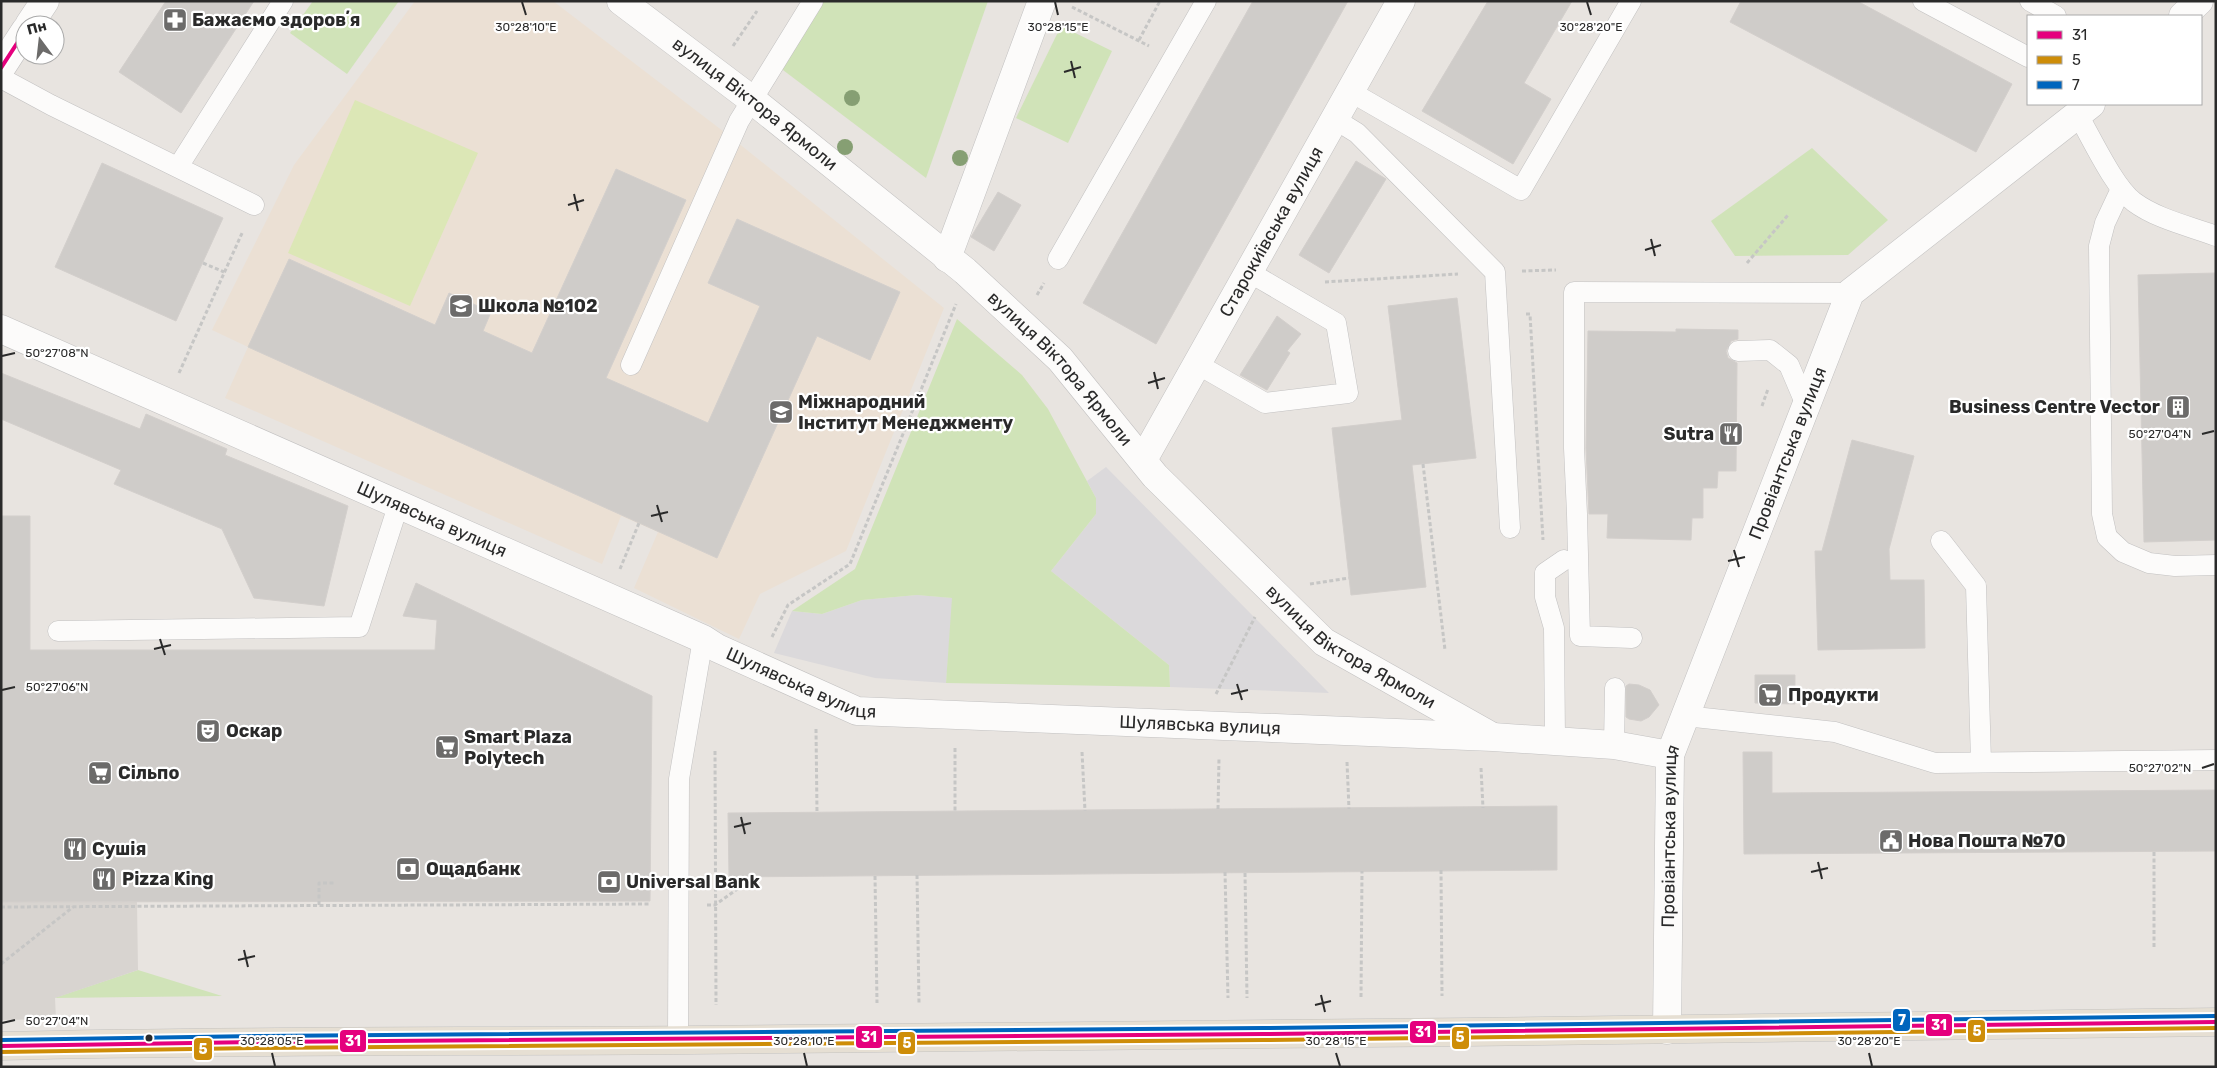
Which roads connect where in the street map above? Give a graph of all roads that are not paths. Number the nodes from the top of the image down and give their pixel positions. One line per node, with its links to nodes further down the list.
1 (44, 1): 12 (street)
2 (283, 1): 23 (lane)
3 (621, 1): 20 (street, вулиця Віктора Ярмоли)
4 (813, 1): 20 (lane)
5 (1042, 1): 27 (street)
6 (1206, 1): 28 (lane)
7 (1401, 1): 19 (street, Старокиївська вулиця)
8 (1631, 1): 19 (lane)
9 (1923, 1): 16 (lane)
10 (2030, 1): 13 (lane)
11 (2199, 1): 14 (street)
12 (35, 15)
13 (2054, 15)
14 (2184, 15)
15 (15, 46): 17 (street)
16 (2027, 57)
17 (1, 68)
18 (1, 78): 23 (lane)
19 (1351, 92): 22 (street, Старокиївська вулиця)
20 (751, 99): 27 (street, вулиця Віктора Ярмоли); 33 (lane)
21 (2085, 110): 24 (lane); 30 (street)
22 (1336, 120): 29 (street, Старокиївська вулиця); 38 (lane)
23 (178, 167): 25 (lane)
24 (2121, 189): 26 (lane); 41 (lane)
25 (254, 205)
26 (2216, 236)
27 (947, 258): 36 (street, вулиця Віктора Ярмоли)
28 (1058, 259)
29 (1249, 272): 34 (street, Старокиївська вулиця); 34 (lane)
30 (1850, 293): 35 (street, Провіантська вулиця); 43 (lane)
31 (1, 329): 37 (street, Шулявська вулиця)
32 (1738, 351): 35 (lane)
33 (631, 364)
34 (1197, 364): 36 (street, Старокиївська вулиця)
35 (1806, 405): 46 (street, Провіантська вулиця)
36 (1143, 460): 47 (street, вулиця Віктора Ярмоли)
37 (398, 506): 42 (lane); 44 (street, Шулявська вулиця)
38 (1510, 528)
39 (1941, 541): 52 (lane)
40 (1564, 560): 48 (lane)
41 (2216, 565)
42 (58, 631)
43 (1632, 638)
44 (703, 640): 47 (street, Шулявська вулиця); 55 (lane)
45 (1615, 688): 49 (lane)
46 (1685, 716): 50 (street, Провіантська вулиця); 52 (lane)
47 (1487, 737): 48 (street, Шулявська вулиця)
48 (1554, 740): 49 (street, Шулявська вулиця)
49 (1614, 745): 50 (street, Шулявська вулиця)
50 (1670, 755): 54 (street, Провіантська вулиця)
51 (2216, 760): 52 (lane)
52 (1981, 762)
53 (2216, 1022): 54 (main road)
54 (1667, 1030): 55 (main road)
55 (678, 1040): 56 (main road)
56 (1, 1046)

